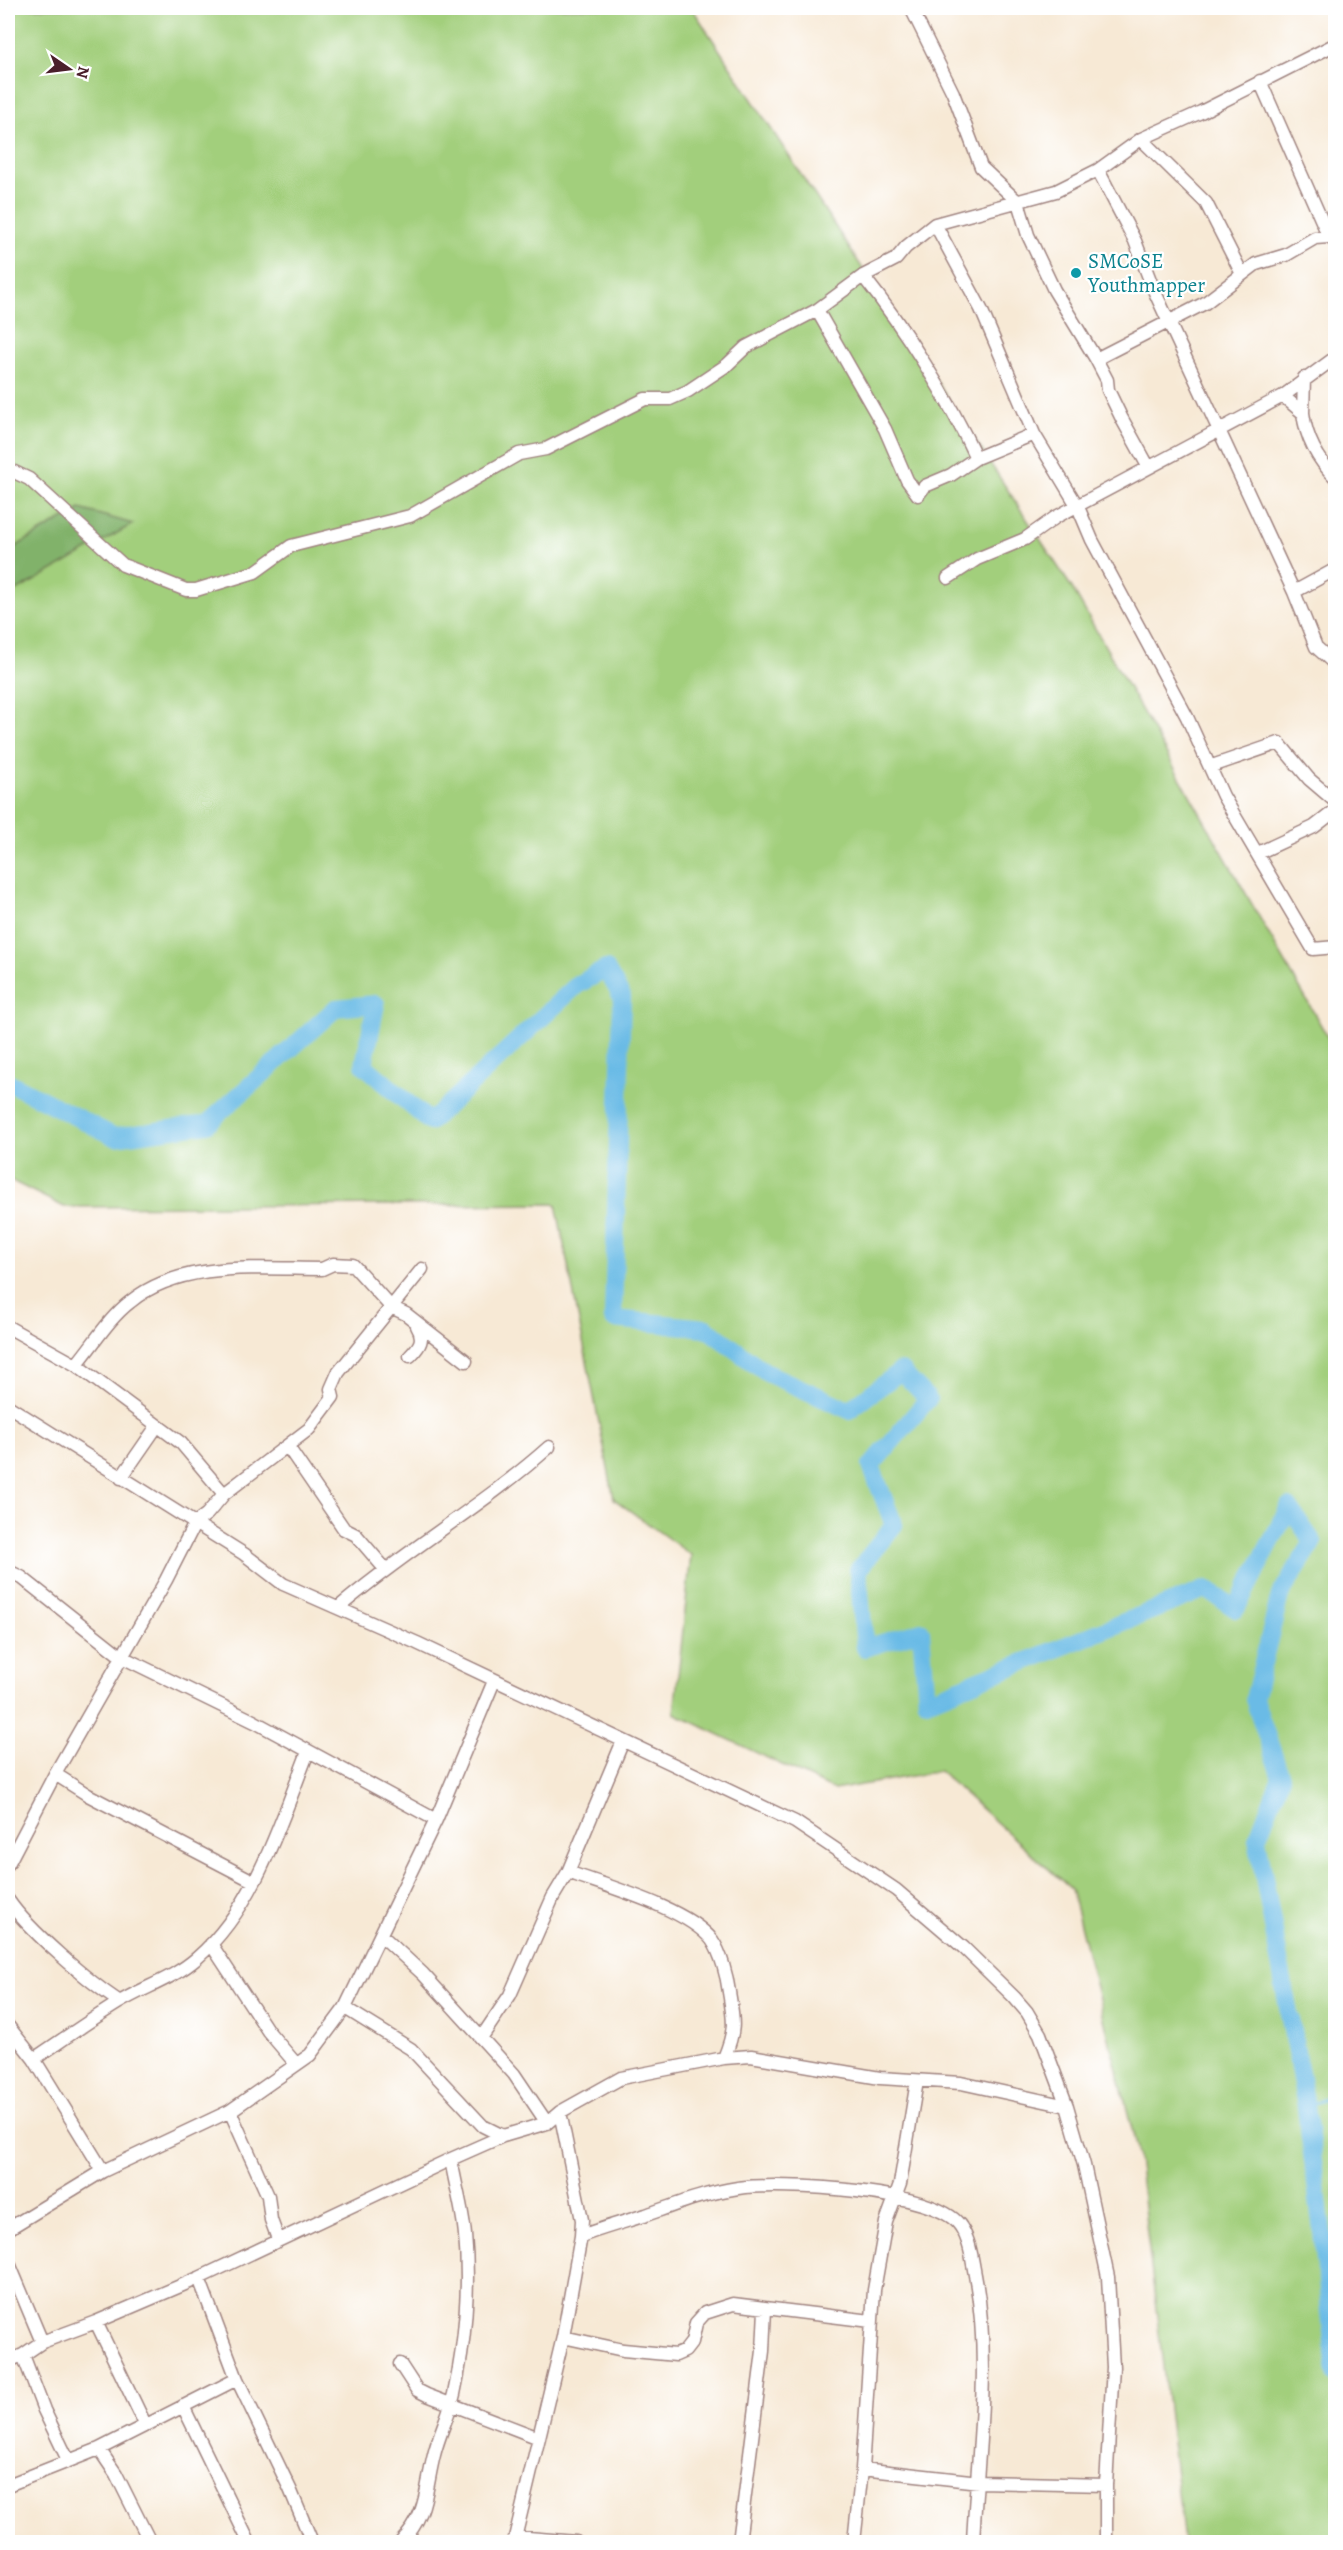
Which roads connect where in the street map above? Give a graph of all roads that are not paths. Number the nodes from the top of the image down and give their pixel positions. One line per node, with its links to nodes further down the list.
1 (911, 8): 6 (street)
2 (1335, 44): 3 (street)
3 (1260, 81): 4 (street); 8 (street)
4 (1141, 139): 5 (street); 9 (street)
5 (1098, 170): 6 (street); 12 (street)
6 (1018, 201): 7 (street); 14 (street)
7 (935, 224): 10 (street); 19 (street)
8 (1333, 237): 9 (street)
9 (1242, 274): 12 (street)
10 (863, 276): 11 (street); 20 (street)
11 (817, 310): 20 (street); 22 (street)
12 (1169, 322): 14 (street); 18 (street)
13 (1335, 357): 15 (street)
14 (1096, 359): 21 (street)
15 (1304, 378): 16 (street); 17 (street)
16 (1283, 396): 17 (street); 18 (street)
17 (1303, 413): 23 (street)
18 (1218, 431): 21 (street); 27 (street)
19 (1034, 434): 20 (street); 24 (street)
20 (976, 458)
21 (1149, 466): 24 (street)
22 (8, 470)
23 (1335, 478)
24 (1078, 507): 26 (street); 29 (street)
25 (1335, 569): 27 (street)
26 (948, 578)
27 (1294, 591): 28 (street)
28 (1335, 665)
29 (1212, 766): 30 (street); 32 (street)
30 (1335, 802)
31 (1335, 810): 32 (street)
32 (1257, 853): 33 (street)
33 (1335, 946)
34 (422, 1269): 35 (street)
35 (392, 1307): 36 (street); 40 (street); 44 (street)
36 (416, 1325): 38 (street); 39 (street)
37 (8, 1327): 40 (street)
38 (410, 1356)
39 (466, 1361)
40 (76, 1365): 42 (street)
41 (8, 1406): 45 (street)
42 (157, 1426): 45 (street); 46 (street)
43 (549, 1447): 48 (street)
44 (288, 1448): 46 (street); 48 (street)
45 (121, 1478): 47 (street)
46 (224, 1494): 47 (street)
47 (195, 1522): 50 (street); 51 (street)
48 (386, 1570): 50 (street)
49 (8, 1571): 51 (street)
50 (338, 1608): 52 (street)
51 (122, 1657): 54 (street); 55 (street)
52 (494, 1681): 53 (street); 56 (street)
53 (623, 1741): 58 (street); 71 (street)
54 (308, 1752): 56 (street); 59 (street)
55 (55, 1774): 57 (street); 59 (street)
56 (436, 1820): 61 (street)
57 (8, 1864)
58 (568, 1872): 66 (street); 67 (street)
59 (253, 1881): 62 (street)
60 (8, 1900): 63 (street)
61 (381, 1935): 64 (street); 66 (street)
62 (211, 1944): 63 (street); 69 (street)
63 (120, 2002): 68 (street)
64 (345, 2008): 69 (street); 75 (street)
65 (8, 2026): 68 (street)
66 (481, 2038): 74 (street)
67 (724, 2058): 70 (street); 73 (street)
68 (34, 2059): 77 (street)
69 (296, 2064): 72 (street)
70 (917, 2081): 71 (street); 78 (street)
71 (1066, 2106): 102 (street)
72 (230, 2111): 77 (street); 81 (street)
73 (560, 2112): 74 (street); 80 (street)
74 (547, 2123): 75 (street)
75 (503, 2136): 76 (street)
76 (451, 2159): 81 (street); 93 (street)
77 (103, 2171): 79 (street)
78 (896, 2197): 80 (street); 85 (street); 100 (street)
79 (8, 2229)
80 (581, 2236): 87 (street)
81 (278, 2239): 83 (street)
82 (8, 2261): 88 (street)
83 (199, 2278): 86 (street); 92 (street)
84 (765, 2309): 85 (street); 87 (street); 109 (street)
85 (870, 2320): 99 (street)
86 (96, 2322): 88 (street); 95 (street)
87 (563, 2337): 96 (street)
88 (42, 2342): 89 (street)
89 (23, 2355): 90 (street); 98 (street)
90 (8, 2361)
91 (400, 2364): 93 (street)
92 (237, 2379): 94 (street); 106 (street)
93 (450, 2405): 96 (street); 107 (street)
94 (183, 2406): 95 (street); 105 (street)
95 (145, 2424): 97 (street)
96 (539, 2438): 103 (street)
97 (99, 2449): 98 (street); 104 (street)
98 (68, 2460): 101 (street)
99 (862, 2469): 100 (street); 110 (street)
100 (979, 2482): 102 (street); 111 (street)
101 (8, 2485)
102 (1106, 2485): 112 (street)
103 (515, 2540): 108 (street)
104 (150, 2542)
105 (249, 2542)
106 (312, 2542)
107 (401, 2542)
108 (576, 2542)
109 (739, 2542)
110 (854, 2542)
111 (973, 2542)
112 (1106, 2542)

